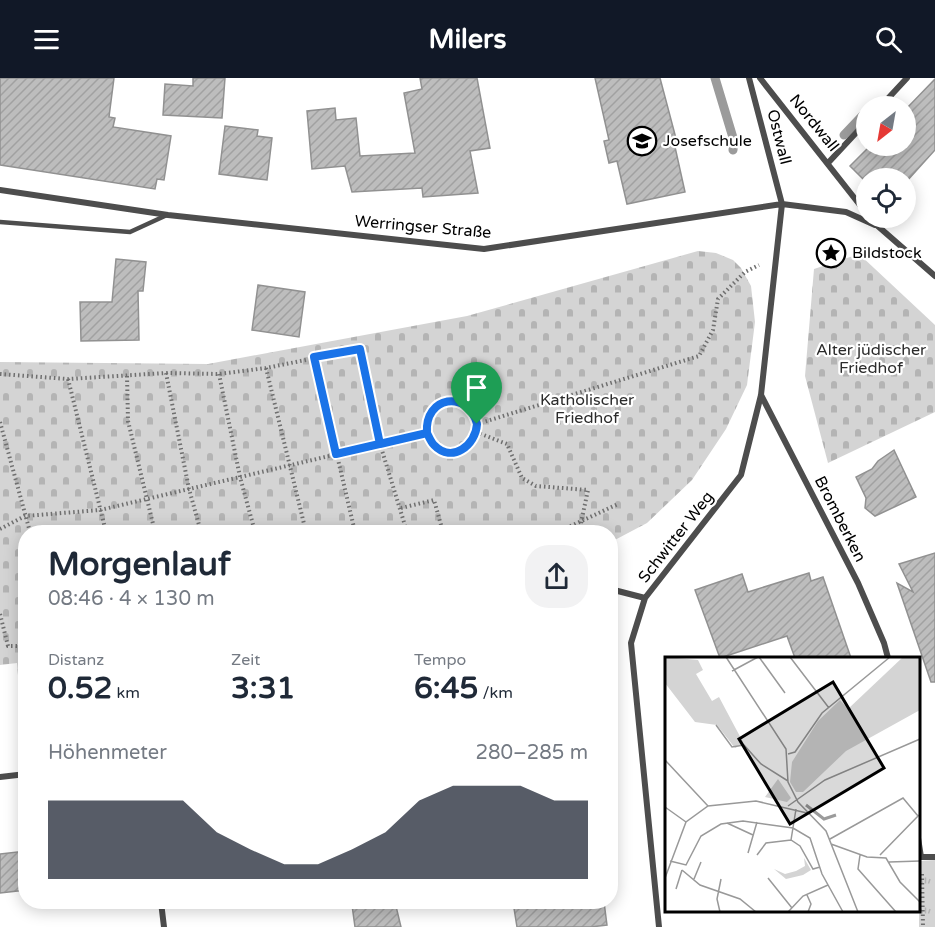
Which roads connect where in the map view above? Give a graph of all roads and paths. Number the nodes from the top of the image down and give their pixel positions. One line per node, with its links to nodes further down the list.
1 (750, 78): 9 (street, Ostwall)
2 (760, 78): 6 (street, Nordwall)
3 (907, 78): 4 (street)
4 (890, 96)
5 (856, 133): 6 (street)
6 (828, 163): 8 (street, Nordwall)
7 (0, 190): 10 (street, Werringser Straße)
8 (856, 200)
9 (782, 204): 10 (street, Werringser Straße); 11 (street, Nordwall); 14 (street, Schwitter Weg)
10 (168, 215): 12 (lane)
11 (856, 216)
12 (0, 222)
13 (879, 228): 15 (street, Nordwall)
14 (777, 255): 23 (street, Schwitter Weg); 25 (path)
15 (935, 276)
16 (314, 357): 17 (path); 28 (path); 29 (path)
17 (266, 368): 20 (path); 30 (path)
18 (166, 373): 20 (path); 21 (path); 32 (path)
19 (0, 374): 22 (path)
20 (219, 374): 31 (path)
21 (127, 376): 22 (path); 33 (path)
22 (68, 379): 36 (path)
23 (761, 395): 52 (street, Schwitter Weg); 55 (street, Bromberken)
24 (0, 422): 37 (path)
25 (477, 424): 26 (path); 27 (path)
26 (476, 432): 27 (path); 38 (path)
27 (427, 433): 28 (path)
28 (380, 444): 29 (path); 35 (path)
29 (336, 454): 30 (path); 45 (path)
30 (288, 465): 31 (path); 44 (path)
31 (240, 477): 32 (path); 43 (path)
32 (189, 489): 33 (path); 42 (path)
33 (147, 498): 36 (path); 41 (path)
34 (618, 504): 38 (path)
35 (401, 508): 46 (path); 47 (path)
36 (100, 510): 37 (path); 40 (path)
37 (25, 516): 39 (path); 50 (path)
38 (581, 522): 48 (path); 49 (path)
39 (28, 525)
40 (104, 525)
41 (153, 525)
42 (199, 525)
43 (253, 525)
44 (304, 525)
45 (353, 525)
46 (405, 525)
47 (441, 525)
48 (574, 525)
49 (580, 525)
50 (0, 529)
51 (618, 592): 52 (street)
52 (645, 598): 63 (street, Schwitter Weg)
53 (0, 614): 54 (path)
54 (18, 646)
55 (888, 657)
56 (18, 775): 57 (street)
57 (0, 777)
58 (920, 851): 59 (street)
59 (921, 857): 60 (street); 64 (path)
60 (935, 857)
61 (162, 909): 62 (street)
62 (164, 927)
63 (659, 927)
64 (923, 927)

